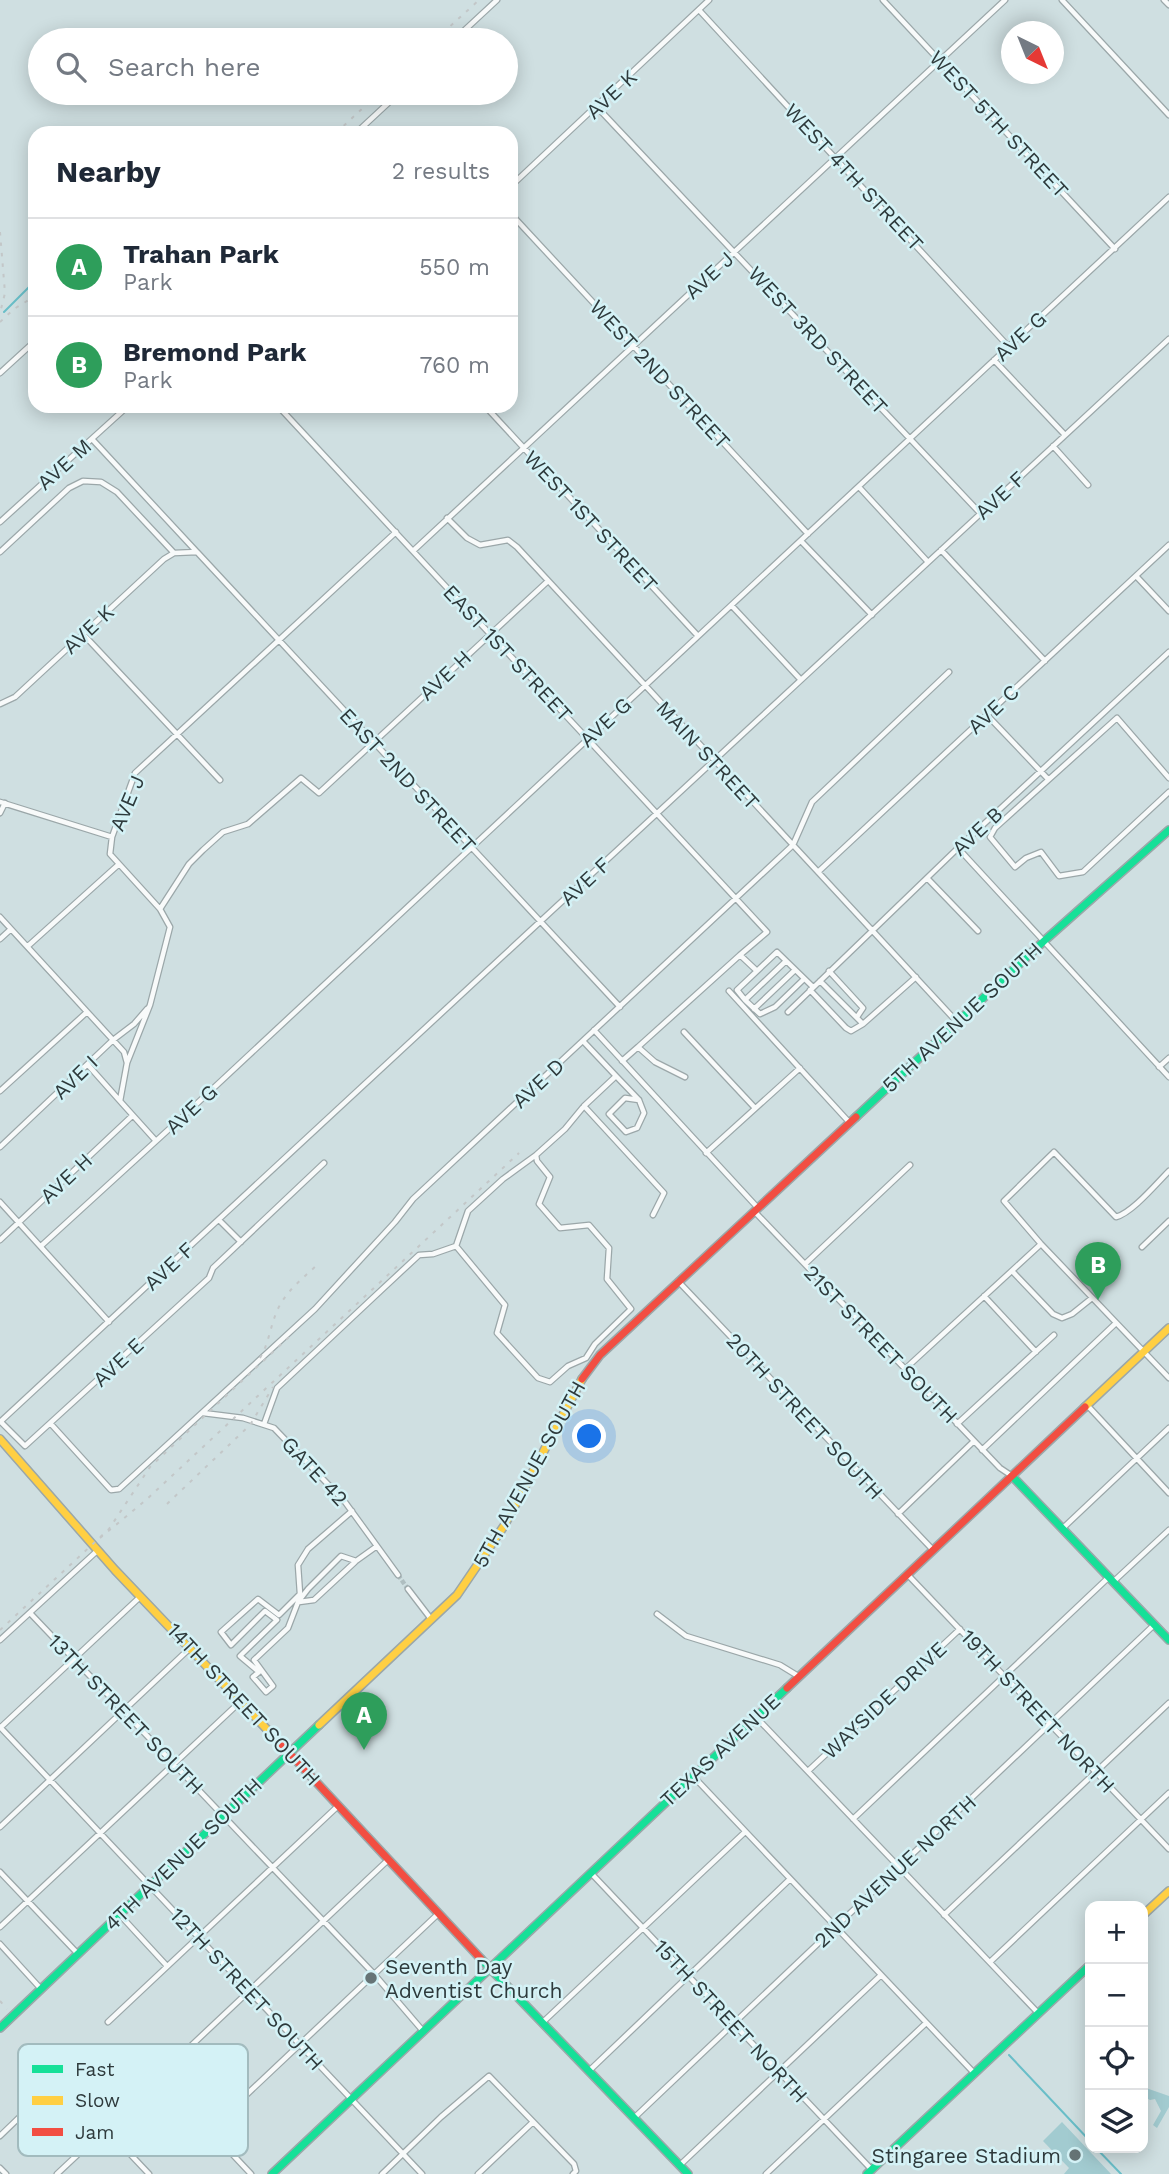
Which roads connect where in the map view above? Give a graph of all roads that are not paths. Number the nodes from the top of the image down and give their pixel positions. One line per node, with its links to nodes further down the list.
1 (497, 0): 9 (street)
2 (709, 0): 8 (street, AVE K)
3 (883, 0): 10 (street, WEST 5TH STREET)
4 (1005, 0): 10 (street, AVE J)
5 (1062, 0): 13 (street)
6 (1164, 0): 7 (street)
7 (1169, 5)
8 (699, 10): 12 (street, AVE K); 15 (street, WEST 4TH STREET)
9 (467, 28)
10 (940, 61): 15 (street, AVE J); 19 (street, WEST 5TH STREET)
11 (386, 105): 14 (street)
12 (597, 107): 16 (street, AVE K); 20 (street, WEST 3RD STREET)
13 (1169, 115)
14 (364, 126)
15 (836, 157): 20 (street, AVE J); 23 (street, WEST 4TH STREET)
16 (518, 180)
17 (1169, 197): 19 (street, AVE G)
18 (518, 221): 22 (street, WEST 2ND STREET)
19 (1115, 248): 23 (street, AVE G)
20 (735, 251): 22 (street, AVE J); 32 (street, WEST 3RD STREET)
21 (1169, 339): 30 (street, AVE F)
22 (634, 345): 34 (street, AVE J); 41 (street, WEST 2ND STREET)
23 (1008, 346): 25 (street, AVE G)
24 (28, 347): 26 (street)
25 (994, 360): 30 (street); 32 (street, AVE G)
26 (0, 373)
27 (120, 413): 31 (street, AVE M)
28 (285, 413): 40 (street, EAST 1ST STREET)
29 (492, 413): 34 (street, WEST 1ST STREET)
30 (1065, 435): 33 (street, AVE F)
31 (92, 439): 39 (street, AVE M); 47 (street, EAST 2ND STREET)
32 (910, 439): 36 (street, AVE G); 37 (street, WEST 3RD STREET)
33 (1053, 446): 35 (street); 37 (street, AVE F)
34 (524, 448): 38 (street, AVE J); 57 (street, WEST 1ST STREET)
35 (1088, 485)
36 (859, 487): 41 (street, AVE G); 49 (street)
37 (980, 513): 44 (street, AVE F)
38 (447, 519): 45 (street, AVE J); 51 (street, MAIN STREET)
39 (0, 522)
40 (396, 532): 45 (street, EAST 1ST STREET); 58 (street, AVE J)
41 (808, 534): 42 (street, AVE G)
42 (801, 541): 52 (street, AVE G); 54 (street)
43 (1169, 545): 50 (street, AVE C)
44 (941, 550): 49 (street, AVE F); 60 (street)
45 (413, 551): 56 (street, EAST 1ST STREET)
46 (0, 552): 48 (street)
47 (197, 552): 48 (street); 58 (street, EAST 2ND STREET)
48 (174, 553): 55 (street, AVE K)
49 (928, 562): 54 (street, AVE F)
50 (1136, 576): 53 (street); 60 (street, AVE C)
51 (548, 580): 56 (street, AVE H); 63 (street, MAIN STREET)
52 (732, 606): 57 (street, AVE G); 62 (street)
53 (1169, 611)
54 (872, 615): 62 (street, AVE F)
55 (83, 634): 64 (street, AVE K); 66 (street)
56 (489, 634): 67 (street, EAST 1ST STREET); 68 (street, AVE H)
57 (698, 636): 63 (street, AVE G)
58 (278, 640): 66 (street, AVE J); 68 (street, EAST 2ND STREET)
59 (1169, 652): 70 (street, AVE B)
60 (1045, 662): 65 (street, AVE C)
61 (949, 672): 80 (street, AVE D)
62 (801, 680): 69 (street, AVE F)
63 (644, 686): 67 (street, AVE G); 69 (street, MAIN STREET)
64 (0, 704)
65 (987, 715): 70 (street); 84 (street, AVE C)
66 (177, 734): 73 (street); 79 (street, AVE J)
67 (588, 739): 77 (street, EAST 1ST STREET); 81 (street, AVE G)
68 (374, 742): 81 (street, EAST 2ND STREET); 87 (street, AVE H)
69 (714, 761): 77 (street, AVE F); 80 (street, MAIN STREET)
70 (1040, 772): 72 (street); 82 (street, AVE B)
71 (1169, 778): 72 (street)
72 (1048, 779): 74 (street)
73 (220, 780)
74 (1169, 792)
75 (2, 803): 76 (street); 79 (street)
76 (0, 813)
77 (657, 814): 86 (street, EAST 1ST STREET); 89 (street, AVE F)
78 (1169, 830): 94 (street, 5TH AVENUE SOUTH)
79 (112, 837): 83 (street, AVE J)
80 (793, 845): 84 (street, MAIN STREET); 86 (street, AVE D)
81 (471, 848): 89 (street, EAST 2ND STREET); 136 (street, AVE G)
82 (958, 848): 85 (street, AVE B); 94 (street)
83 (118, 865): 87 (street); 95 (street)
84 (818, 872): 91 (street, MAIN STREET)
85 (927, 878): 91 (street, AVE B); 92 (street)
86 (736, 899): 96 (street, EAST 1ST STREET); 108 (street, AVE D)
87 (160, 909): 107 (street)
88 (0, 917): 90 (street)
89 (540, 923): 108 (street, EAST 2ND STREET); 146 (street, AVE F)
90 (11, 929): 93 (street); 95 (street)
91 (872, 931): 100 (street, AVE B); 101 (street, MAIN STREET)
92 (978, 931)
93 (0, 939)
94 (1044, 941): 113 (street, 5TH AVENUE SOUTH); 124 (street)
95 (28, 946): 110 (street)
96 (740, 955): 99 (street); 119 (street)
97 (786, 961): 98 (street); 99 (street); 106 (street)
98 (795, 970): 102 (street); 109 (street)
99 (757, 971): 106 (street)
100 (829, 971): 103 (street, AVE B); 112 (street)
101 (916, 977): 113 (street, MAIN STREET); 114 (street)
102 (804, 979): 104 (street); 109 (street)
103 (820, 981): 104 (street, AVE B); 112 (street)
104 (811, 989): 111 (street, AVE B); 114 (street)
105 (729, 991): 125 (street)
106 (745, 1000): 109 (street)
107 (149, 1005): 117 (street, AVE I); 122 (street)
108 (620, 1007): 115 (street, AVE D)
109 (754, 1009)
110 (87, 1012): 117 (street); 129 (street)
111 (788, 1012)
112 (857, 1017): 114 (street)
113 (957, 1022): 135 (street, 5TH AVENUE SOUTH)
114 (863, 1024)
115 (594, 1030): 118 (street, AVE D); 121 (street, 21ST STREET SOUTH)
116 (684, 1032): 133 (street)
117 (113, 1040): 122 (street); 123 (street, AVE I)
118 (583, 1041): 126 (street); 169 (street, AVE D)
119 (638, 1047): 121 (street); 127 (street)
120 (1169, 1058): 124 (street)
121 (622, 1061): 138 (street, 21ST STREET SOUTH)
122 (127, 1063): 131 (street)
123 (88, 1065): 131 (street); 137 (street, AVE I)
124 (1159, 1067): 128 (street)
125 (800, 1068): 133 (street); 135 (street)
126 (616, 1076): 130 (street); 132 (street)
127 (685, 1077)
128 (1169, 1077)
129 (0, 1091)
130 (639, 1100): 130 (street)
131 (120, 1101): 134 (street)
132 (584, 1107): 139 (street); 145 (street)
133 (755, 1108): 138 (street)
134 (132, 1116): 136 (street); 148 (street, AVE H)
135 (849, 1122): 144 (street, 5TH AVENUE SOUTH)
136 (156, 1141): 153 (street, AVE G)
137 (0, 1147)
138 (706, 1153): 144 (street, 21ST STREET SOUTH)
139 (536, 1154): 152 (street); 152 (street)
140 (324, 1163): 150 (street, AVE E)
141 (910, 1165): 155 (street)
142 (1169, 1171): 151 (street)
143 (0, 1202): 148 (street)
144 (755, 1209): 155 (street, 21ST STREET SOUTH); 157 (street, 5TH AVENUE SOUTH)
145 (653, 1215)
146 (219, 1220): 150 (street); 160 (street, AVE F)
147 (1169, 1222): 154 (street)
148 (19, 1223): 149 (street, AVE H); 153 (street)
149 (0, 1240)
150 (240, 1242): 171 (street, AVE E)
151 (1041, 1244): 156 (street); 159 (street)
152 (456, 1245): 172 (street)
153 (41, 1246): 160 (street)
154 (1142, 1247)
155 (805, 1264): 166 (street, 21ST STREET SOUTH)
156 (1012, 1270): 158 (street); 159 (street)
157 (678, 1281): 182 (street, 20TH STREET SOUTH); 194 (street, 5TH AVENUE SOUTH)
158 (984, 1296): 164 (street); 166 (street)
159 (1093, 1298): 161 (street)
160 (109, 1322): 170 (street, AVE F)
161 (1116, 1323): 165 (street); 177 (street)
162 (1169, 1328): 165 (street, TEXAS AVENUE)
163 (1054, 1335): 164 (street)
164 (1036, 1352): 173 (street)
165 (1144, 1352): 167 (street); 168 (street, TEXAS AVENUE)
166 (905, 1369): 173 (street, 21ST STREET SOUTH)
167 (1169, 1378)
168 (1087, 1405): 178 (street); 179 (street, TEXAS AVENUE)
169 (202, 1413): 171 (street, AVE D); 172 (street, GATE 42)
170 (0, 1422): 171 (street, AVE E)
171 (51, 1424)
172 (264, 1424): 181 (street, GATE 42)
173 (957, 1424): 176 (street, 21ST STREET SOUTH)
174 (1169, 1428): 178 (street)
175 (0, 1439): 187 (street, 14TH STREET SOUTH)
176 (974, 1441): 177 (street, 21ST STREET SOUTH); 182 (street)
177 (982, 1450): 179 (street, 21ST STREET SOUTH)
178 (1137, 1459): 180 (street); 183 (street)
179 (1012, 1476): 183 (street); 186 (street, TEXAS AVENUE)
180 (1169, 1493)
181 (352, 1511): 185 (street, GATE 42); 195 (street)
182 (898, 1514): 186 (street, 20TH STREET SOUTH)
183 (1063, 1528): 191 (street)
184 (1169, 1530): 191 (street)
185 (377, 1546): 188 (street); 190 (street, GATE 42)
186 (933, 1550): 189 (street, TEXAS AVENUE)
187 (97, 1551): 193 (street, 14TH STREET SOUTH); 196 (street)
188 (356, 1561): 195 (street); 195 (street)
189 (907, 1574): 200 (street, 19TH STREET NORTH); 205 (street, TEXAS AVENUE)
190 (398, 1575)
191 (1111, 1579): 199 (street); 206 (street)
192 (408, 1589): 198 (street)
193 (141, 1595): 203 (street, 14TH STREET SOUTH); 204 (street)
194 (457, 1595): 198 (street, 4TH AVENUE SOUTH)
195 (298, 1602)
196 (30, 1613): 201 (street); 204 (street, 13TH STREET SOUTH)
197 (657, 1614): 205 (street)
198 (431, 1619): 213 (street, 4TH AVENUE SOUTH)
199 (1154, 1625): 202 (street); 211 (street, 2ND AVENUE NORTH)
200 (960, 1629): 206 (street, 19TH STREET NORTH); 215 (street, WAYSIDE DRIVE)
201 (0, 1640)
202 (1169, 1640)
203 (190, 1647): 207 (street, 14TH STREET SOUTH); 209 (street)
204 (74, 1659): 209 (street, 13TH STREET SOUTH); 212 (street)
205 (798, 1676): 210 (street, TEXAS AVENUE)
206 (1006, 1676): 211 (street, 19TH STREET NORTH); 222 (street)
207 (241, 1701): 213 (street, 14TH STREET SOUTH); 214 (street)
208 (1169, 1703): 216 (street)
209 (123, 1711): 214 (street, 13TH STREET SOUTH); 218 (street)
210 (755, 1716): 215 (street); 217 (street, TEXAS AVENUE)
211 (1051, 1724): 216 (street, 19TH STREET NORTH); 229 (street, 2ND AVENUE NORTH)
212 (0, 1727): 218 (street, 12TH STREET SOUTH)
213 (289, 1753): 220 (street, 14TH STREET SOUTH); 221 (street, 4TH AVENUE SOUTH)
214 (174, 1764): 221 (street, 13TH STREET SOUTH); 226 (street)
215 (808, 1771): 222 (street)
216 (1096, 1772): 223 (street, 19TH STREET NORTH); 240 (street)
217 (692, 1776): 225 (street); 232 (street, TEXAS AVENUE)
218 (50, 1780): 224 (street); 226 (street, 12TH STREET SOUTH)
219 (1169, 1793): 223 (street)
220 (338, 1806): 228 (street, 14TH STREET SOUTH); 230 (street)
221 (223, 1816): 230 (street, 13TH STREET SOUTH); 234 (street, 4TH AVENUE SOUTH)
222 (853, 1819): 229 (street)
223 (1141, 1820): 227 (street, 19TH STREET NORTH); 248 (street)
224 (0, 1827)
225 (745, 1832): 233 (street); 243 (street)
226 (100, 1833): 234 (street, 12TH STREET SOUTH); 236 (street)
227 (1169, 1849)
228 (388, 1860): 238 (street, 14TH STREET SOUTH); 241 (street)
229 (899, 1867): 240 (street); 244 (street, 2ND AVENUE NORTH)
230 (272, 1868): 241 (street, 13TH STREET SOUTH); 245 (street)
231 (0, 1872): 236 (street)
232 (591, 1872): 243 (street, 15TH STREET NORTH); 250 (street, TEXAS AVENUE)
233 (789, 1880): 244 (street); 253 (street)
234 (150, 1886): 239 (street, 4TH AVENUE SOUTH); 245 (street, 12TH STREET SOUTH)
235 (1169, 1891): 237 (street)
236 (28, 1901): 242 (street); 247 (street)
237 (1148, 1910)
238 (438, 1914): 250 (street, 14TH STREET SOUTH); 252 (street)
239 (120, 1915): 247 (street, 4TH AVENUE SOUTH); 249 (street)
240 (944, 1915): 248 (street)
241 (323, 1921): 252 (street, 13TH STREET SOUTH); 256 (street)
242 (0, 1927)
243 (643, 1928): 253 (street, 15TH STREET NORTH); 259 (street)
244 (835, 1928): 254 (street); 260 (street, 2ND AVENUE NORTH)
245 (198, 1937): 249 (street); 256 (street, 12TH STREET SOUTH)
246 (0, 1944): 255 (street)
247 (78, 1954): 255 (street, 4TH AVENUE SOUTH)
248 (990, 1962): 257 (street)
249 (167, 1966): 258 (street)
250 (490, 1968): 259 (street, 14TH STREET SOUTH); 263 (street, TEXAS AVENUE)
251 (1085, 1970): 257 (street)
252 (374, 1974): 263 (street, 13TH STREET SOUTH); 265 (street)
253 (689, 1976): 260 (street, 15TH STREET NORTH); 266 (street)
254 (880, 1976): 261 (street); 267 (street)
255 (41, 1990): 262 (street, 4TH AVENUE SOUTH)
256 (249, 1991): 264 (street); 265 (street, 12TH STREET SOUTH)
257 (1039, 2014): 268 (street)
258 (108, 2022)
259 (543, 2022): 266 (street, 14TH STREET SOUTH)
260 (734, 2024): 267 (street, 15TH STREET NORTH); 271 (street, 2ND AVENUE NORTH)
261 (925, 2024): 268 (street); 273 (street)
262 (0, 2028)
263 (423, 2031): 270 (street, TEXAS AVENUE)
264 (193, 2044)
265 (299, 2044): 269 (street); 270 (street, 12TH STREET SOUTH)
266 (590, 2070): 271 (street, 14TH STREET SOUTH)
267 (779, 2071): 273 (street, 15TH STREET NORTH); 280 (street)
268 (975, 2074): 282 (street)
269 (248, 2093)
270 (351, 2099): 276 (street, 12TH STREET SOUTH); 288 (street, TEXAS AVENUE)
271 (635, 2118): 280 (street, 14TH STREET SOUTH)
272 (18, 2119): 275 (street)
273 (824, 2119): 282 (street, 15TH STREET NORTH); 293 (street)
274 (534, 2122): 276 (street); 283 (street); 291 (street)
275 (0, 2136)
276 (403, 2154): 289 (street); 290 (street, 12TH STREET SOUTH)
277 (76, 2156): 285 (street)
278 (132, 2156): 286 (street)
279 (234, 2156): 287 (street)
280 (680, 2165): 292 (street, 14TH STREET SOUTH)
281 (0, 2168): 284 (street)
282 (869, 2172)
283 (574, 2173)
284 (6, 2174)
285 (57, 2174)
286 (149, 2174)
287 (251, 2174)
288 (272, 2174)
289 (382, 2174)
290 (422, 2174)
291 (478, 2174)
292 (688, 2174)
293 (766, 2174)

